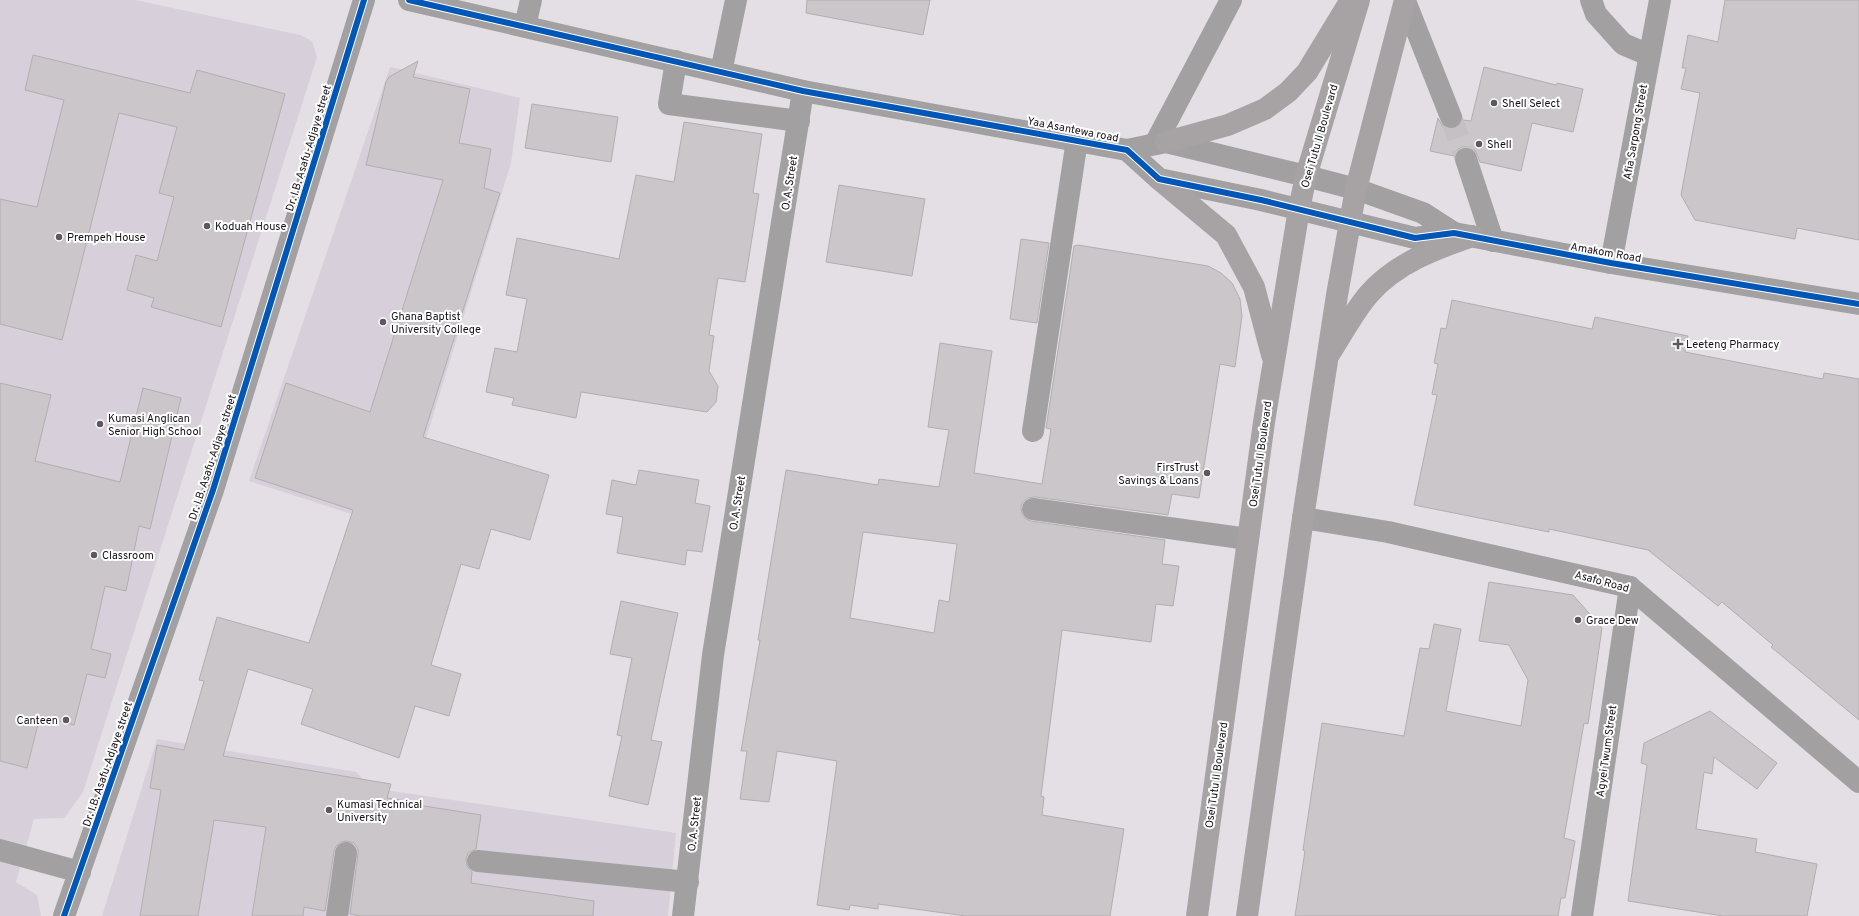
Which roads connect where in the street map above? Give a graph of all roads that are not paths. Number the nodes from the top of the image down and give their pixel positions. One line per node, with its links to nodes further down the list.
1 (364, 0): 41 (street, Dr. I.B. Asafu-Adjaye street)
2 (409, 0): 11 (street, Yaa Asantewa road)
3 (531, 0): 11 (street)
4 (736, 0): 14 (street)
5 (1231, 0): 19 (street)
6 (1351, 0): 19 (main road)
7 (1359, 0): 22 (main road, Osei Tutu II Boulevard)
8 (1405, 0): 16 (street); 24 (main road)
9 (1591, 0): 12 (street)
10 (1660, 0): 12 (street, Afia Sarpong Street)
11 (525, 26): 13 (street, Yaa Asantewa road)
12 (1649, 55): 28 (street, Afia Sarpong Street)
13 (676, 61): 14 (street, Yaa Asantewa road); 17 (street)
14 (721, 72): 15 (street, Yaa Asantewa road)
15 (803, 91): 17 (street, O. A. Street); 18 (street, Yaa Asantewa road)
16 (1451, 117)
17 (798, 121): 42 (street, O. A. Street)
18 (1077, 140): 20 (street, Yaa Asantewa road); 32 (street)
19 (1161, 143): 20 (street); 22 (street, Amakom Road)
20 (1127, 150): 23 (street, Yaa Asantewa road)
21 (1466, 159): 27 (street)
22 (1306, 176): 24 (street, Amakom Road); 25 (main road, Osei Tutu II Boulevard)
23 (1159, 179): 25 (street, Yaa Asantewa road); 31 (main road)
24 (1356, 189): 26 (main road); 27 (street, Amakom Road)
25 (1299, 210): 26 (street, Yaa Asantewa road); 31 (main road, Osei Tutu II Boulevard)
26 (1350, 222): 27 (street, Amakom Road); 30 (main road)
27 (1473, 237): 28 (street, Amakom Road); 30 (main road)
28 (1611, 263): 29 (street, Amakom Road)
29 (1859, 304)
30 (1326, 359): 34 (main road)
31 (1274, 362): 35 (main road, Osei Tutu II Boulevard)
32 (1033, 431)
33 (1033, 508): 35 (street)
34 (1303, 518): 36 (street, Asafo Road); 47 (main road)
35 (1248, 539): 46 (main road, Osei Tutu II Boulevard)
36 (1630, 587): 37 (street, Asafo Road); 48 (street, Agyei Twum Street)
37 (1859, 782)
38 (0, 850): 41 (street)
39 (346, 853): 44 (street)
40 (478, 861): 42 (street)
41 (80, 872): 43 (street, Dr. I.B. Asafu-Adjaye street)
42 (688, 882): 45 (street, O. A. Street)
43 (64, 916)
44 (337, 916)
45 (683, 916)
46 (1197, 916)
47 (1247, 916)
48 (1582, 916)

